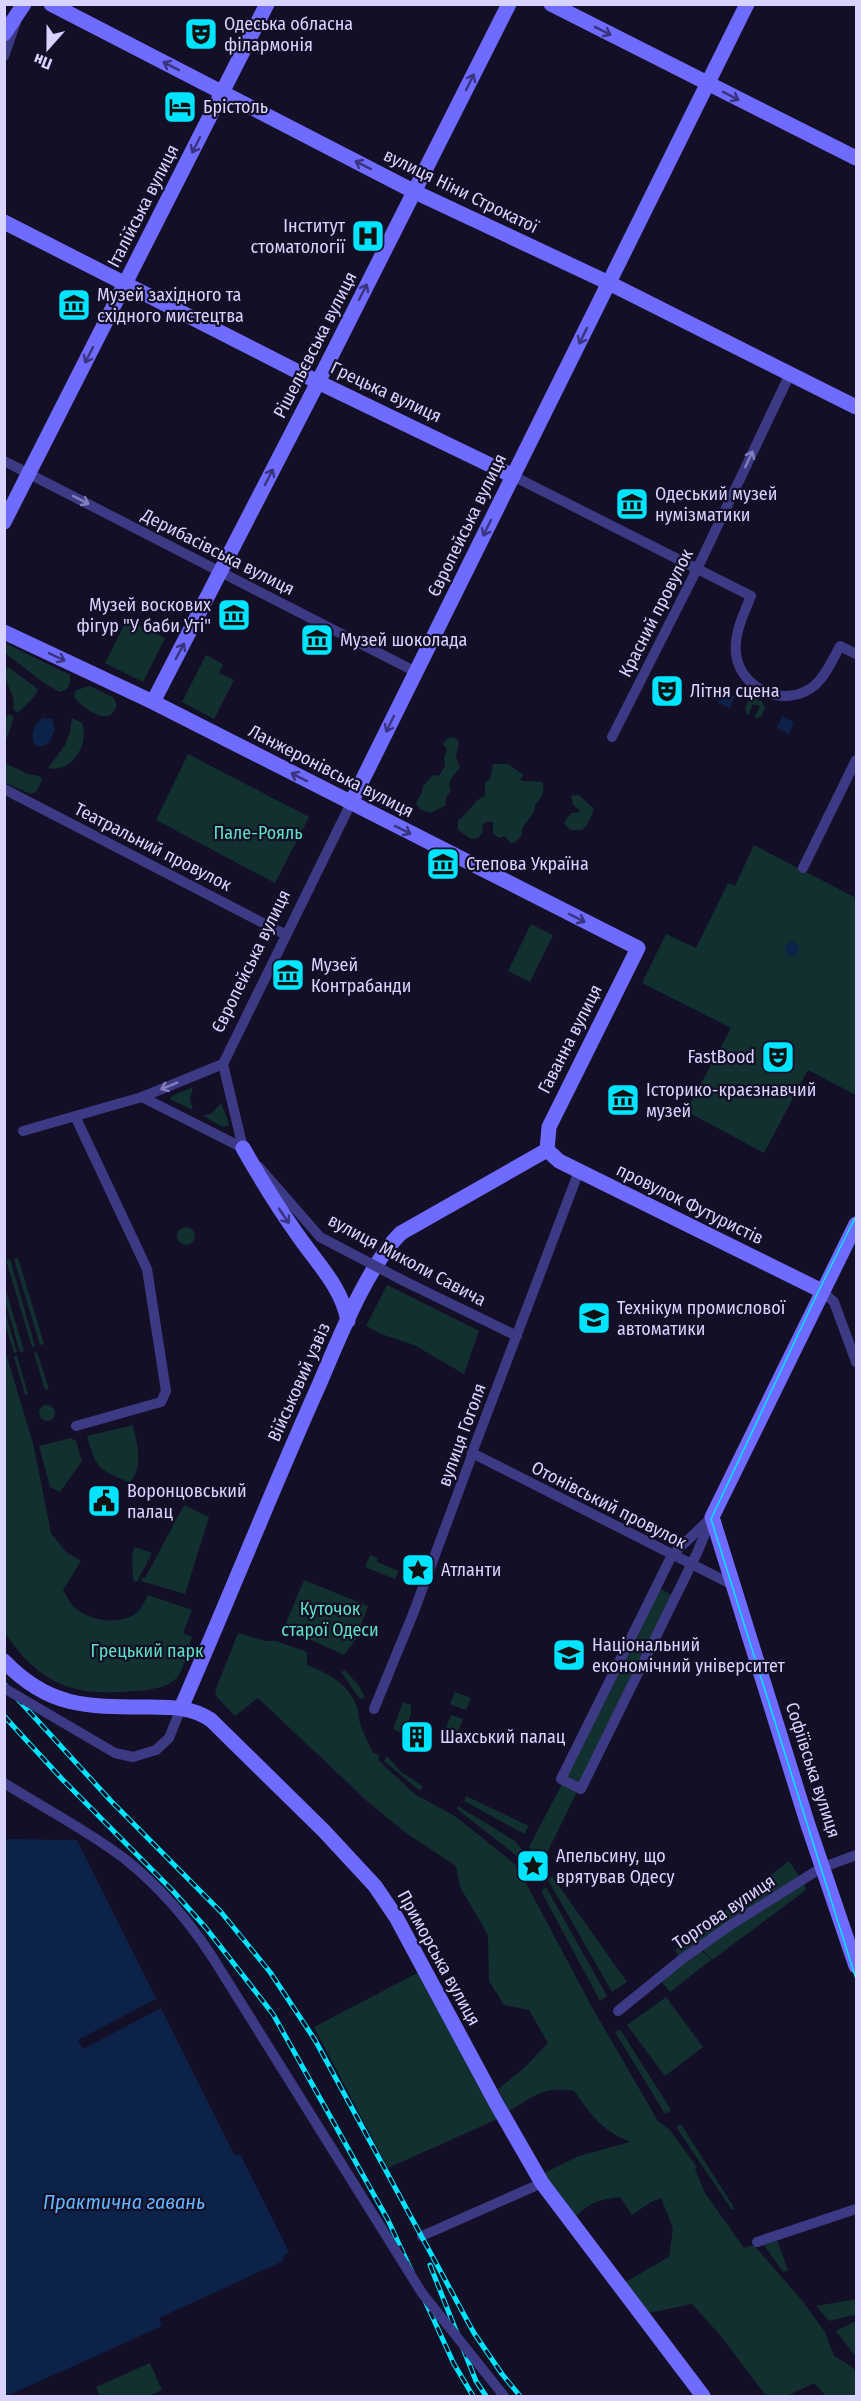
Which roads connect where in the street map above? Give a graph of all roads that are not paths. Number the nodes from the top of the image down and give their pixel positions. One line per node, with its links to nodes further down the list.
1 (51, 4): 10 (street, вулиця Ніни Строкатої, one-way to 1)
2 (267, 4): 10 (street, Італійська вулиця)
3 (509, 4): 12 (street, Рішельєвська вулиця, one-way to 3)
4 (551, 4): 9 (street, one-way to 9)
5 (747, 4): 9 (street, Європейська вулиця)
6 (22, 8): 7 (street); 8 (street)
7 (4, 34)
8 (4, 56)
9 (708, 84): 11 (street, one-way to 11); 15 (street, Європейська вулиця)
10 (223, 93): 12 (street, вулиця Ніни Строкатої, one-way to 10); 14 (street, Італійська вулиця, one-way to 14)
11 (856, 158)
12 (415, 192): 15 (street, вулиця Ніни Строкатої); 17 (street, Рішельєвська вулиця, one-way to 12)
13 (4, 222): 14 (street, Грецька вулиця)
14 (125, 284): 17 (street, Грецька вулиця); 20 (street, Італійська вулиця, one-way to 20)
15 (609, 284): 16 (street, вулиця Ніни Строкатої); 21 (street, Європейська вулиця, one-way to 21)
16 (790, 374): 18 (street, вулиця Ніни Строкатої); 23 (street, Красний провулок, one-way to 16)
17 (318, 382): 21 (street, Грецька вулиця); 24 (street, Рішельєвська вулиця, one-way to 17)
18 (856, 407)
19 (4, 461): 20 (street, Дерибасівська вулиця)
20 (29, 474): 22 (street, Італійська вулиця); 24 (street, Дерибасівська вулиця, one-way to 24)
21 (513, 476): 23 (street, Грецька вулиця); 27 (street, Європейська вулиця, one-way to 27)
22 (4, 522)
23 (697, 569): 26 (street, Грецька вулиця); 29 (street, Красний провулок)
24 (220, 572): 27 (street, Дерибасівська вулиця); 28 (street, Рішельєвська вулиця, one-way to 24)
25 (4, 632): 28 (street, Ланжеронівська вулиця, one-way to 28)
26 (856, 654)
27 (416, 672): 32 (street, Європейська вулиця, one-way to 32)
28 (153, 702): 32 (street, Ланжеронівська вулиця, one-way to 28)
29 (612, 737)
30 (856, 760): 33 (street)
31 (4, 789): 34 (street, Театральний провулок)
32 (351, 803): 34 (street, Європейська вулиця); 35 (street, Ланжеронівська вулиця, one-way to 35)
33 (803, 868)
34 (286, 935): 36 (street, Європейська вулиця)
35 (638, 948): 41 (street, Гаванна вулиця)
36 (223, 1064): 37 (street, one-way to 37); 40 (street)
37 (142, 1097): 38 (street); 40 (street)
38 (75, 1116): 39 (street); 48 (street)
39 (23, 1131)
40 (243, 1148): 45 (street, one-way to 45); 46 (street, вулиця Миколи Савича, bridge)
41 (547, 1150): 42 (street, провулок Футуристів); 45 (street, Військовий узвіз)
42 (579, 1171): 44 (street, провулок Футуристів); 46 (street, вулиця Гоголя)
43 (856, 1224): 44 (street)
44 (820, 1291): 47 (street); 50 (street)
45 (348, 1321): 56 (street, Військовий узвіз)
46 (517, 1336): 49 (street, вулиця Гоголя)
47 (856, 1362)
48 (76, 1426)
49 (471, 1453): 51 (street, Отонівський провулок); 57 (street, вулиця Гоголя)
50 (712, 1517): 51 (street); 52 (street); 53 (street, Софіївська вулиця)
51 (672, 1555): 52 (street, Отонівський провулок); 52 (street)
52 (692, 1565): 53 (street, Отонівський провулок)
53 (733, 1585): 60 (street, Софіївська вулиця)
54 (4, 1661): 56 (street, Приморська вулиця)
55 (4, 1688): 56 (street, bridge)
56 (181, 1708): 63 (street, Приморська вулиця)
57 (374, 1709)
58 (4, 1782): 67 (street, bridge)
59 (856, 1855): 60 (street, Торгова вулиця)
60 (822, 1868): 61 (street, Софіївська вулиця); 62 (street, Торгова вулиця)
61 (856, 1966)
62 (618, 2011)
63 (542, 2183): 65 (street); 68 (street, Приморська вулиця)
64 (856, 2209): 66 (street)
65 (422, 2236)
66 (758, 2242)
67 (504, 2397)
68 (703, 2397)

